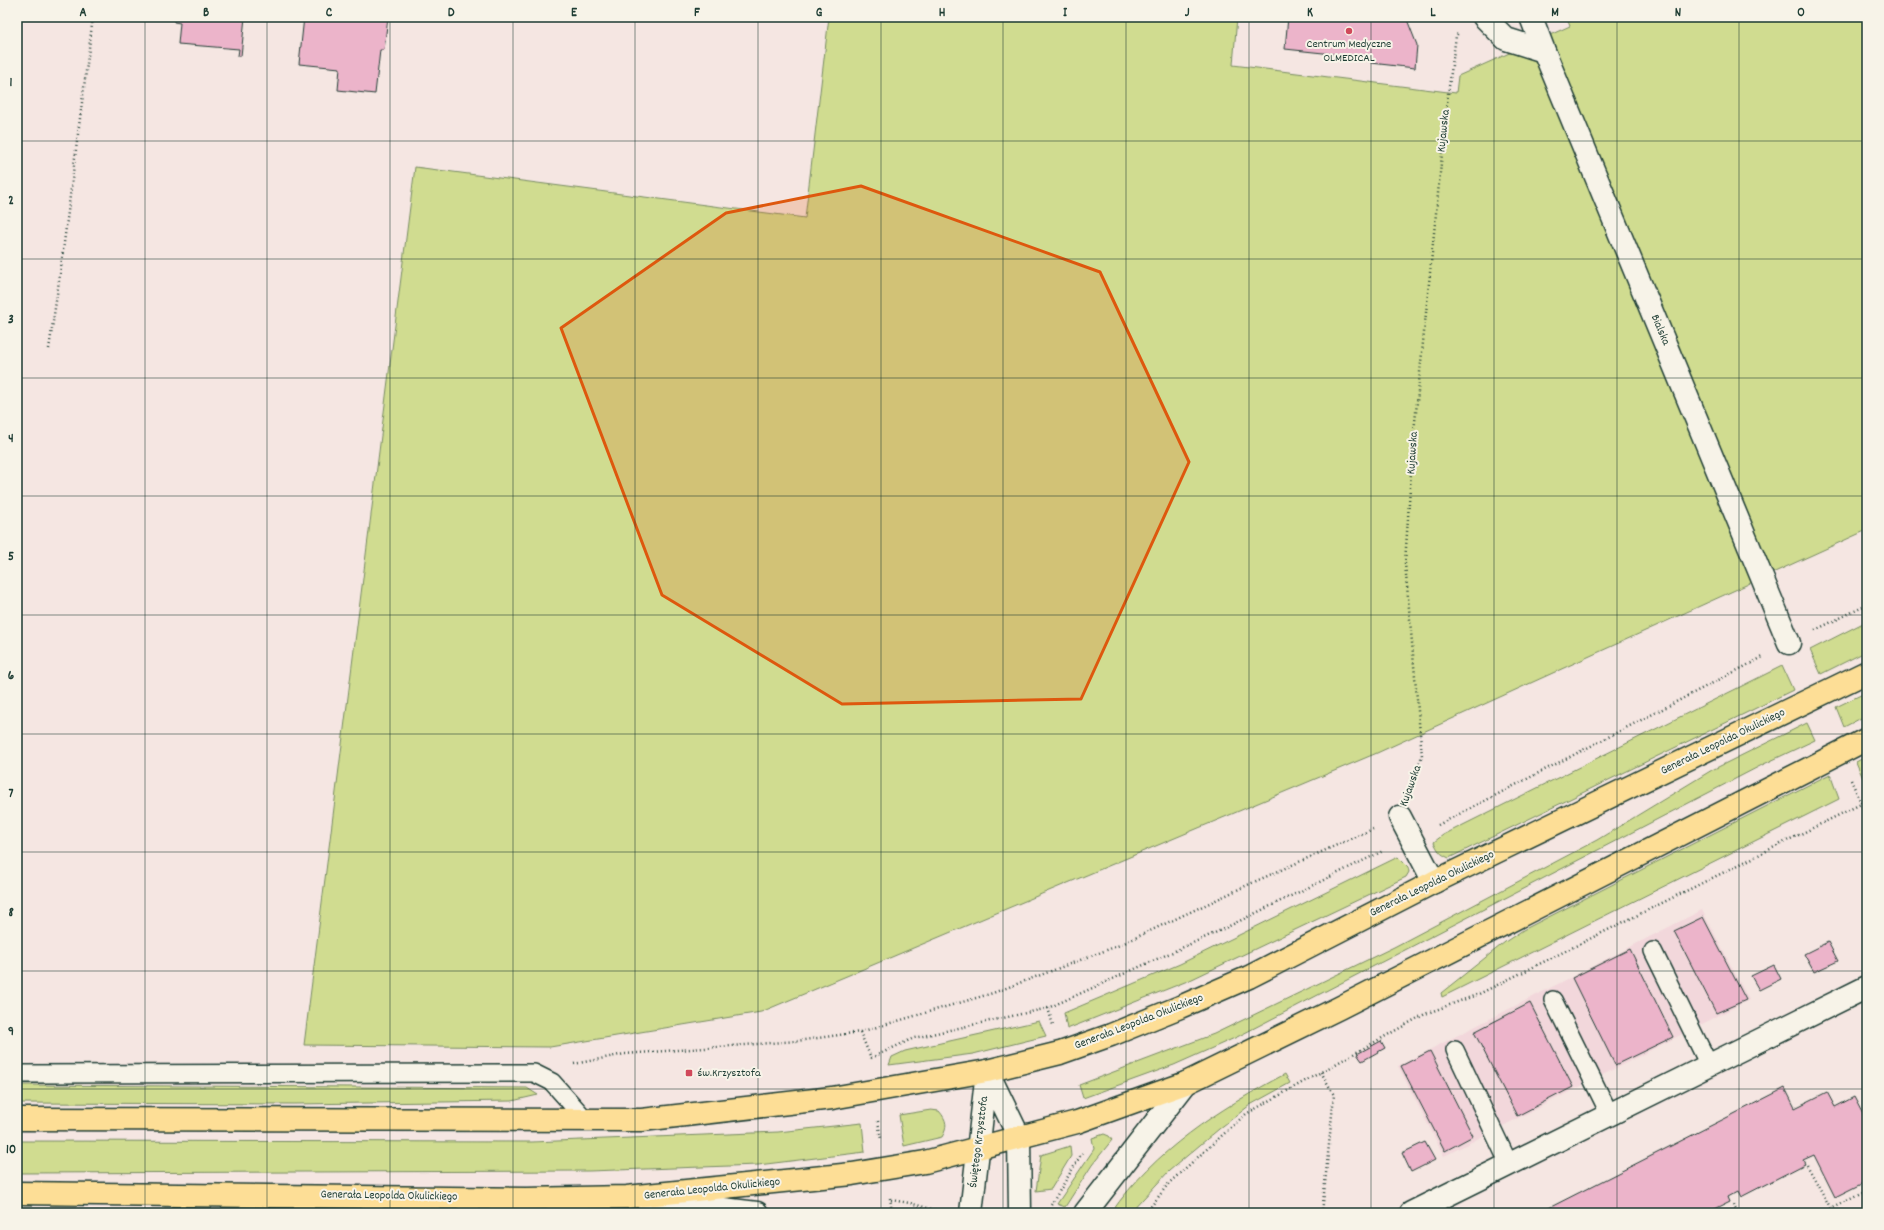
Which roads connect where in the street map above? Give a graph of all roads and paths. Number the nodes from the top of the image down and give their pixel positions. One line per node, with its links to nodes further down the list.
1 (93, 17): 6 (path)
2 (1484, 17): 5 (street)
3 (1532, 17): 5 (street, Bialska)
4 (1461, 30): 15 (path, Kujawska)
5 (1544, 51): 8 (street, Bialska)
6 (49, 349)
7 (1867, 605): 8 (path)
8 (1789, 643): 16 (path)
9 (1867, 672): 18 (main road, Generała Leopolda Okulickiego)
10 (1867, 739): 31 (main road, Generała Leopolda Okulickiego)
11 (1849, 775): 13 (path)
12 (1867, 801): 13 (path)
13 (1862, 804): 14 (path); 28 (path)
14 (1867, 816)
15 (1400, 817): 18 (street, Kujawska); 24 (path)
16 (1436, 826)
17 (1385, 850): 22 (path)
18 (1434, 882): 27 (main road, Generała Leopolda Okulickiego)
19 (1653, 951): 26 (lane)
20 (1867, 988): 26 (street)
21 (1553, 1000): 32 (lane)
22 (1048, 1008): 23 (path); 24 (path)
23 (1053, 1027)
24 (860, 1032): 29 (path)
25 (1455, 1050): 40 (lane)
26 (1709, 1065): 32 (street)
27 (987, 1071): 35 (main road, Generała Leopolda Okulickiego); 36 (street); 38 (street, Świętego Krzysztofa)
28 (1321, 1072): 54 (path); 55 (path)
29 (534, 1073): 30 (lane); 35 (lane)
30 (17, 1074)
31 (1186, 1083): 36 (main road, Generała Leopolda Okulickiego); 53 (street)
32 (1610, 1115): 40 (street)
33 (877, 1118): 37 (path)
34 (17, 1119): 35 (main road, Generała Leopolda Okulickiego)
35 (584, 1119)
36 (1020, 1137): 38 (main road, Generała Leopolda Okulickiego); 52 (street)
37 (881, 1142)
38 (978, 1149): 44 (main road, Generała Leopolda Okulickiego); 51 (street, Świętego Krzysztofa)
39 (1083, 1150): 46 (path)
40 (1509, 1164): 56 (street)
41 (1808, 1165): 47 (path)
42 (1867, 1191): 47 (path)
43 (17, 1193): 44 (main road, Generała Leopolda Okulickiego)
44 (627, 1197): 49 (street)
45 (1733, 1204): 57 (path)
46 (1051, 1206)
47 (1831, 1209): 58 (path); 59 (path)
48 (938, 1212): 50 (path)
49 (757, 1213)
50 (892, 1213)
51 (971, 1213)
52 (1020, 1213)
53 (1085, 1213)
54 (1146, 1213)
55 (1322, 1213)
56 (1411, 1213)
57 (1738, 1213)
58 (1822, 1213)
59 (1831, 1213)

